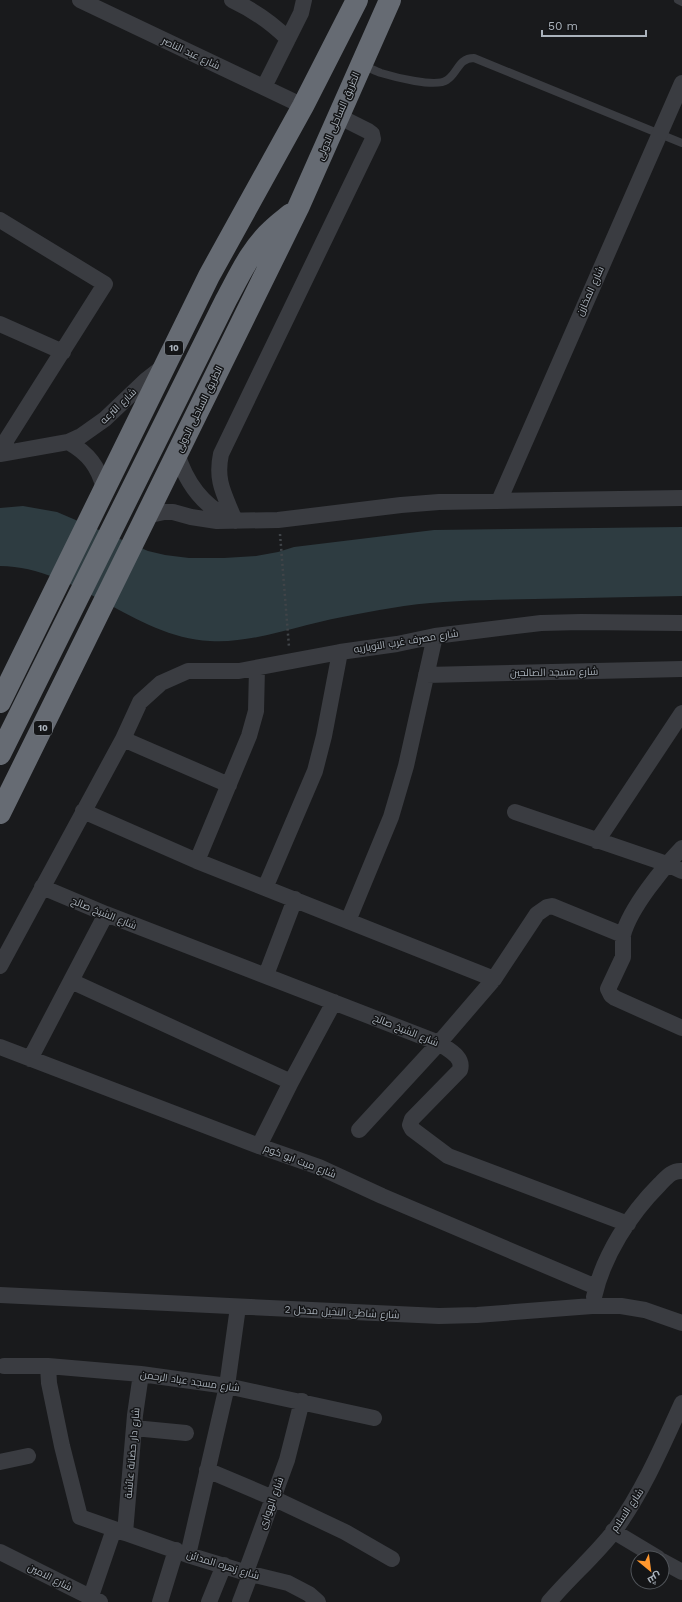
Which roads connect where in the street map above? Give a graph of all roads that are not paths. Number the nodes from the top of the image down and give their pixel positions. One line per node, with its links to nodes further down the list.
1 (80, 0): 11 (street, شارع عبد الناصر)
2 (232, 0): 8 (street)
3 (304, 0): 8 (street)
4 (358, 0): 12 (highway, 10)
5 (390, 0): 9 (highway, الطريق الساحلى الدولى / 10)
6 (678, 0): 7 (lane)
7 (682, 2)
8 (288, 39): 11 (street)
9 (360, 64): 13 (highway, الطريق الساحلى الدولى / 10); 14 (lane)
10 (682, 83): 14 (street, شارع المخازن)
11 (264, 87): 12 (street, شارع عبد الناصر)
12 (303, 106): 20 (highway, 10)
13 (338, 116): 16 (highway, الطريق الساحلى الدولى / 10); 29 (street)
14 (659, 134): 15 (lane); 27 (street, شارع المخازن)
15 (682, 143)
16 (298, 208): 23 (highway, الطريق الساحلى الدولى / 10); 39 (highway)
17 (0, 220): 19 (street)
18 (0, 324): 19 (street)
19 (63, 352): 22 (street)
20 (164, 366): 21 (street, شارع الترعه); 25 (highway, 10)
21 (68, 442): 24 (street, شارع الترعه); 25 (street)
22 (0, 450)
23 (177, 453): 28 (highway, الطريق الساحلى الدولى / 10); 29 (street)
24 (0, 454)
25 (104, 489): 36 (highway, 10)
26 (682, 498): 27 (street)
27 (499, 501): 29 (street)
28 (146, 516): 29 (street); 43 (highway, الطريق الساحلى الدولى / 10)
29 (234, 521)
30 (682, 623): 31 (street, شارع مصرف غرب النوباريه)
31 (435, 636): 32 (street, شارع مصرف غرب النوباريه); 35 (street)
32 (340, 652): 33 (street, شارع مصرف غرب النوباريه); 50 (street)
33 (257, 668): 38 (street, شارع مصرف غرب النوباريه); 40 (street)
34 (682, 669): 35 (street, شارع مسجد الصالحين)
35 (426, 675): 53 (street)
36 (0, 702)
37 (682, 713): 44 (street)
38 (124, 739): 40 (street); 41 (street)
39 (0, 754)
40 (229, 785): 46 (street)
41 (83, 811): 46 (street); 49 (street)
42 (515, 812): 44 (street)
43 (0, 814)
44 (597, 841): 47 (street)
45 (682, 848): 47 (street)
46 (197, 861): 50 (street)
47 (667, 864): 48 (street); 54 (street)
48 (682, 871)
49 (42, 887): 52 (street, شارع الشيخ صالح); 55 (street)
50 (265, 888): 51 (street)
51 (295, 899): 53 (street); 56 (street)
52 (106, 914): 56 (street, شارع الشيخ صالح); 58 (street)
53 (348, 921): 57 (street)
54 (623, 935): 57 (street); 60 (street)
55 (0, 966)
56 (266, 975): 59 (street, شارع الشيخ صالح)
57 (494, 979): 61 (street)
58 (71, 981): 63 (street); 64 (street)
59 (334, 1002): 61 (street, شارع الشيخ صالح); 64 (street)
60 (682, 1028)
61 (439, 1043): 65 (street); 68 (street, شارع الشيخ صالح)
62 (0, 1047): 63 (street, شارع ميت ابو كوم)
63 (30, 1059): 66 (street, شارع ميت ابو كوم)
64 (291, 1082): 66 (street)
65 (359, 1130)
66 (259, 1146): 69 (street, شارع ميت ابو كوم)
67 (682, 1171): 68 (street)
68 (628, 1224): 69 (street)
69 (596, 1287): 71 (street)
70 (0, 1296): 72 (street, شارع شاطئ النخيل مدخل 2)
71 (592, 1306): 72 (street, شارع شاطئ النخيل مدخل 2); 73 (street, شارع شاطئ النخيل مدخل 2)
72 (238, 1307): 77 (street)
73 (682, 1323)
74 (4, 1366): 75 (street, شارع مسجد عباد الرحمن)
75 (48, 1366): 76 (street, شارع مسجد عباد الرحمن); 87 (street, شارع زهره المدائن)
76 (141, 1374): 77 (street, شارع مسجد عباد الرحمن); 81 (street, شارع دار حضانة عائشة)
77 (228, 1386): 78 (street, شارع مسجد عباد الرحمن); 85 (street)
78 (302, 1402): 80 (street, شارع مسجد عباد الرحمن); 86 (street, شارع الهوارى)
79 (682, 1403): 88 (street, شارع السلام)
80 (374, 1418)
81 (134, 1428): 82 (street); 87 (street, شارع دار حضانة عائشة)
82 (186, 1433)
83 (28, 1456): 84 (street)
84 (0, 1462)
85 (207, 1470): 86 (street); 91 (street)
86 (273, 1498): 92 (street); 96 (street, شارع الهوارى)
87 (119, 1531): 91 (street, شارع زهره المدائن); 97 (street, شارع دار حضانة عائشة)
88 (613, 1531): 89 (street); 102 (street, شارع السلام)
89 (645, 1550)
90 (0, 1552): 97 (street, شارع الامين)
91 (182, 1552): 94 (street, شارع زهره المدائن); 99 (street)
92 (392, 1559)
93 (670, 1565): 95 (street)
94 (224, 1566): 96 (street, شارع زهره المدائن); 100 (street)
95 (682, 1572)
96 (247, 1573): 98 (street, شارع زهره المدائن); 101 (street, شارع الهوارى)
97 (93, 1600)
98 (316, 1601)
99 (160, 1602)
100 (209, 1602)
101 (240, 1602)
102 (549, 1602)

